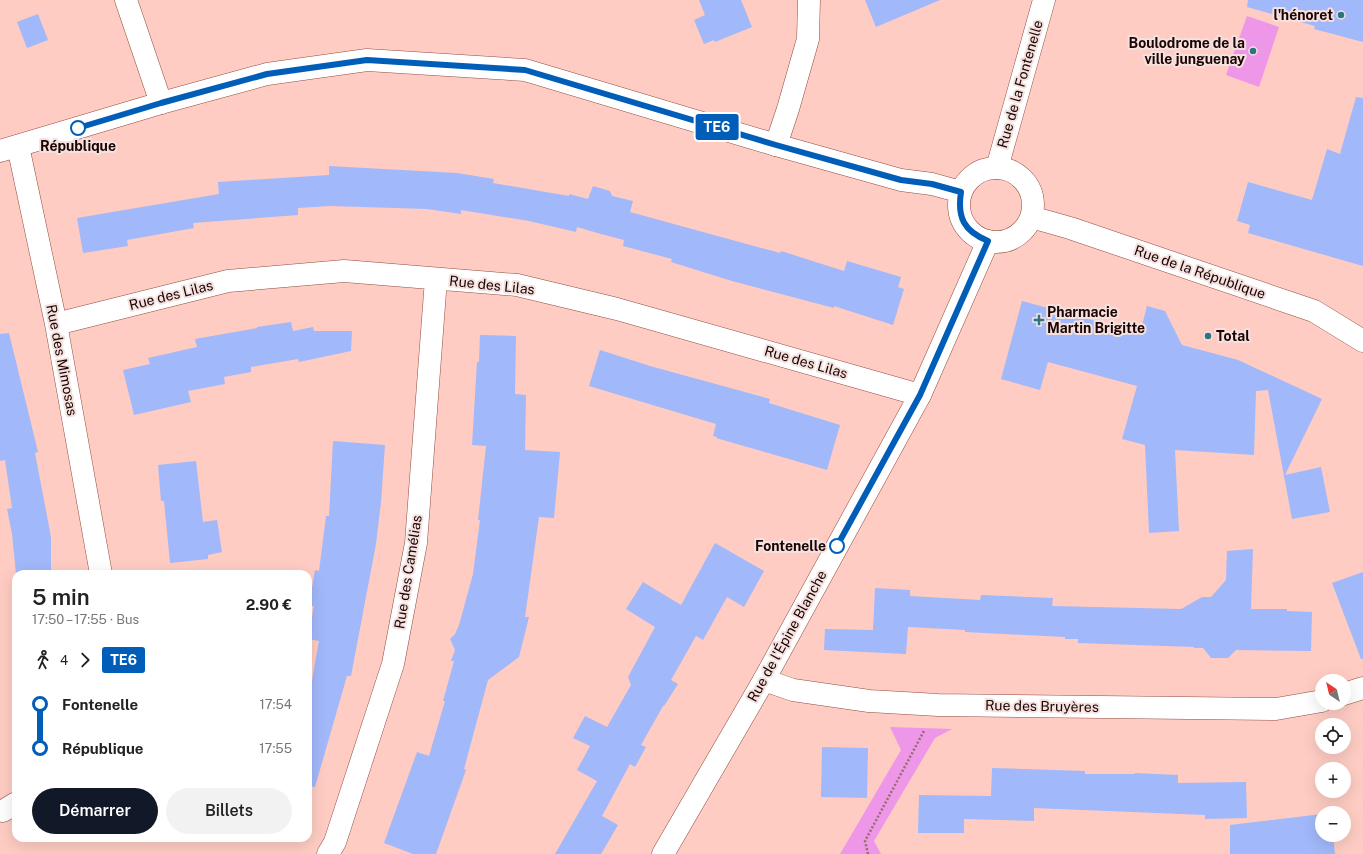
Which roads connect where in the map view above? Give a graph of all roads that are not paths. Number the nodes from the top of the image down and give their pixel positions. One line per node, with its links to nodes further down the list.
1 (126, 0): 4 (street)
2 (809, 0): 5 (street)
3 (1044, 0): 7 (street, Rue de la Fontenelle)
4 (161, 103): 5 (street); 6 (street)
5 (776, 145): 8 (street)
6 (9, 149): 12 (street, Rue des Mimosas)
7 (997, 168): 8 (street); 9 (street)
8 (961, 192): 10 (street)
9 (1031, 217): 10 (street); 13 (street, Rue de la République)
10 (988, 241): 14 (street, Rue de l'Épine Blanche)
11 (436, 279): 12 (street, Rue des Lilas); 14 (street, Rue des Lilas); 20 (street, Rue des Camélias)
12 (56, 324): 15 (street, Rue des Mimosas)
13 (1363, 341)
14 (920, 395): 16 (street, Rue de l'Épine Blanche)
15 (100, 570)
16 (764, 680): 19 (street, Rue des Bruyères); 21 (street, Rue de l'Épine Blanche)
17 (1363, 688): 18 (street)
18 (1351, 692)
19 (1315, 702)
20 (328, 854)
21 (663, 854)

